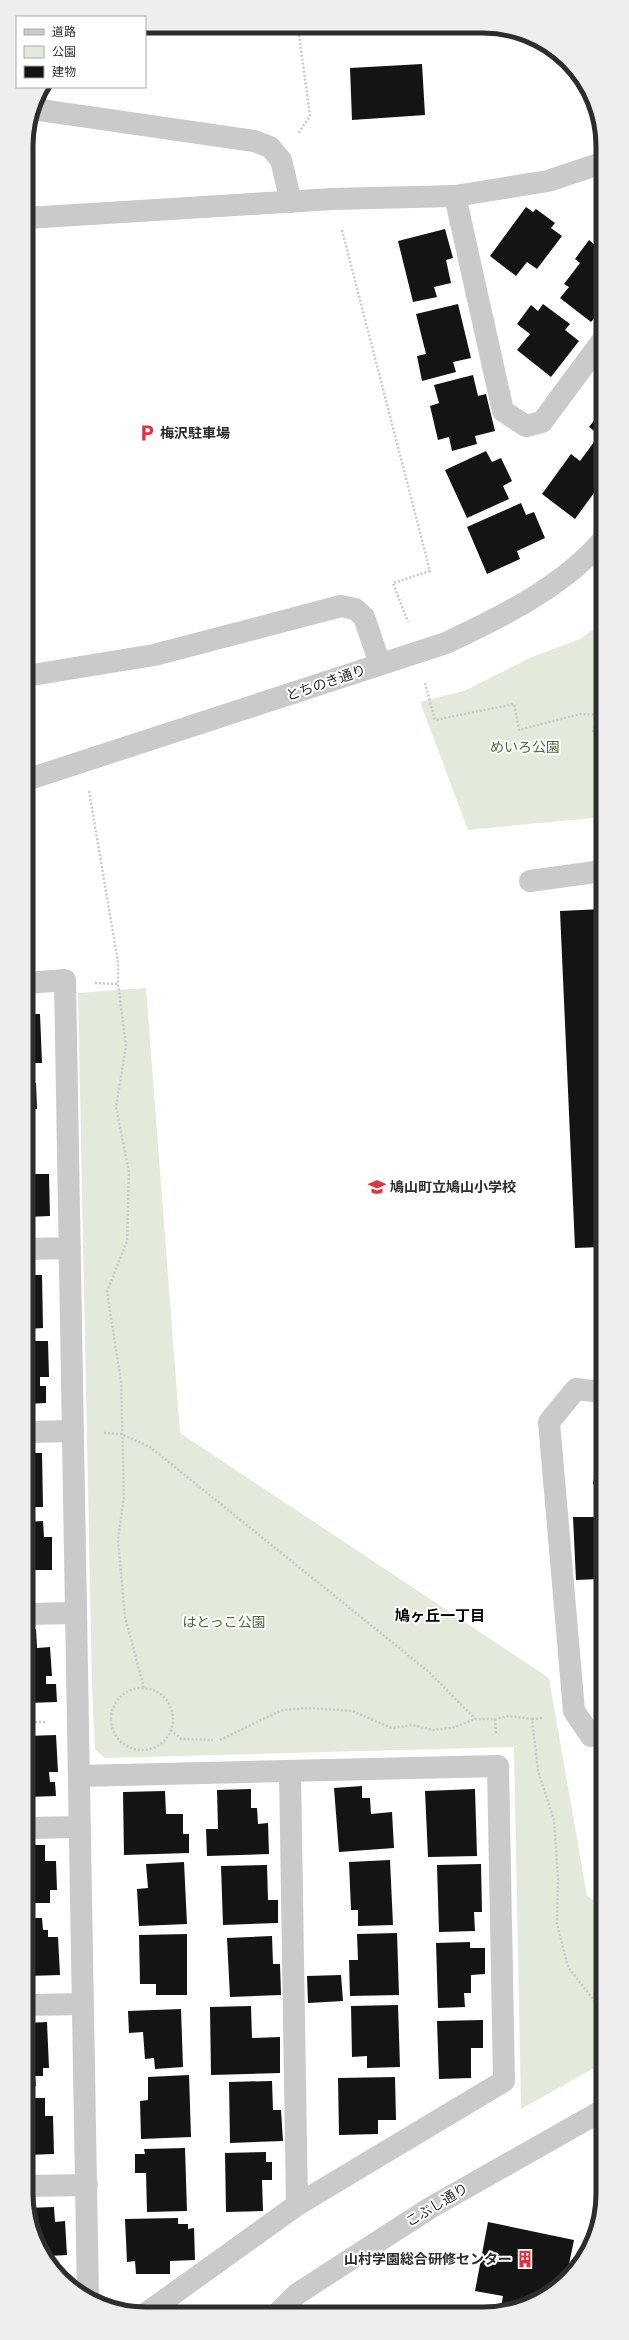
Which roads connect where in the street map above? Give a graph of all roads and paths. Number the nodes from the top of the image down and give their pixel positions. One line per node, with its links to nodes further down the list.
1 (299, 33): 3 (path)
2 (39, 110): 3 (street)
3 (281, 160): 7 (street)
4 (596, 165): 5 (street)
5 (455, 196): 6 (street); 9 (street)
6 (334, 199): 7 (street); 11 (path)
7 (291, 202): 8 (street)
8 (33, 218)
9 (596, 349)
10 (596, 548): 12 (street, とちのき通り)
11 (409, 623)
12 (380, 664): 13 (street); 18 (street, とちのき通り)
13 (33, 675)
14 (424, 680): 15 (path)
15 (596, 715)
16 (596, 726): 17 (path)
17 (596, 735)
18 (81, 762): 19 (street, とちのき通り); 28 (path)
19 (33, 778)
20 (596, 872): 21 (street)
21 (530, 881)
22 (33, 983): 24 (street)
23 (33, 1248): 24 (street)
24 (70, 1248): 26 (street)
25 (596, 1391): 33 (street)
26 (73, 1431): 27 (street); 29 (street)
27 (33, 1432)
28 (121, 1434): 31 (path); 32 (path)
29 (76, 1613): 30 (street); 35 (street)
30 (33, 1614)
31 (144, 1688): 31 (path)
32 (475, 1720)
33 (591, 1736)
34 (290, 1771): 35 (street); 45 (street); 45 (street)
35 (79, 1776): 36 (street)
36 (80, 1827): 37 (street); 40 (street)
37 (33, 1828)
38 (568, 1967): 39 (path)
39 (596, 2003)
40 (83, 2004): 41 (street); 43 (street)
41 (33, 2005)
42 (596, 2114): 48 (street, こぶし通り)
43 (87, 2185): 44 (street); 46 (street)
44 (33, 2186)
45 (297, 2205): 47 (street)
46 (88, 2291)
47 (155, 2307)
48 (284, 2307)

